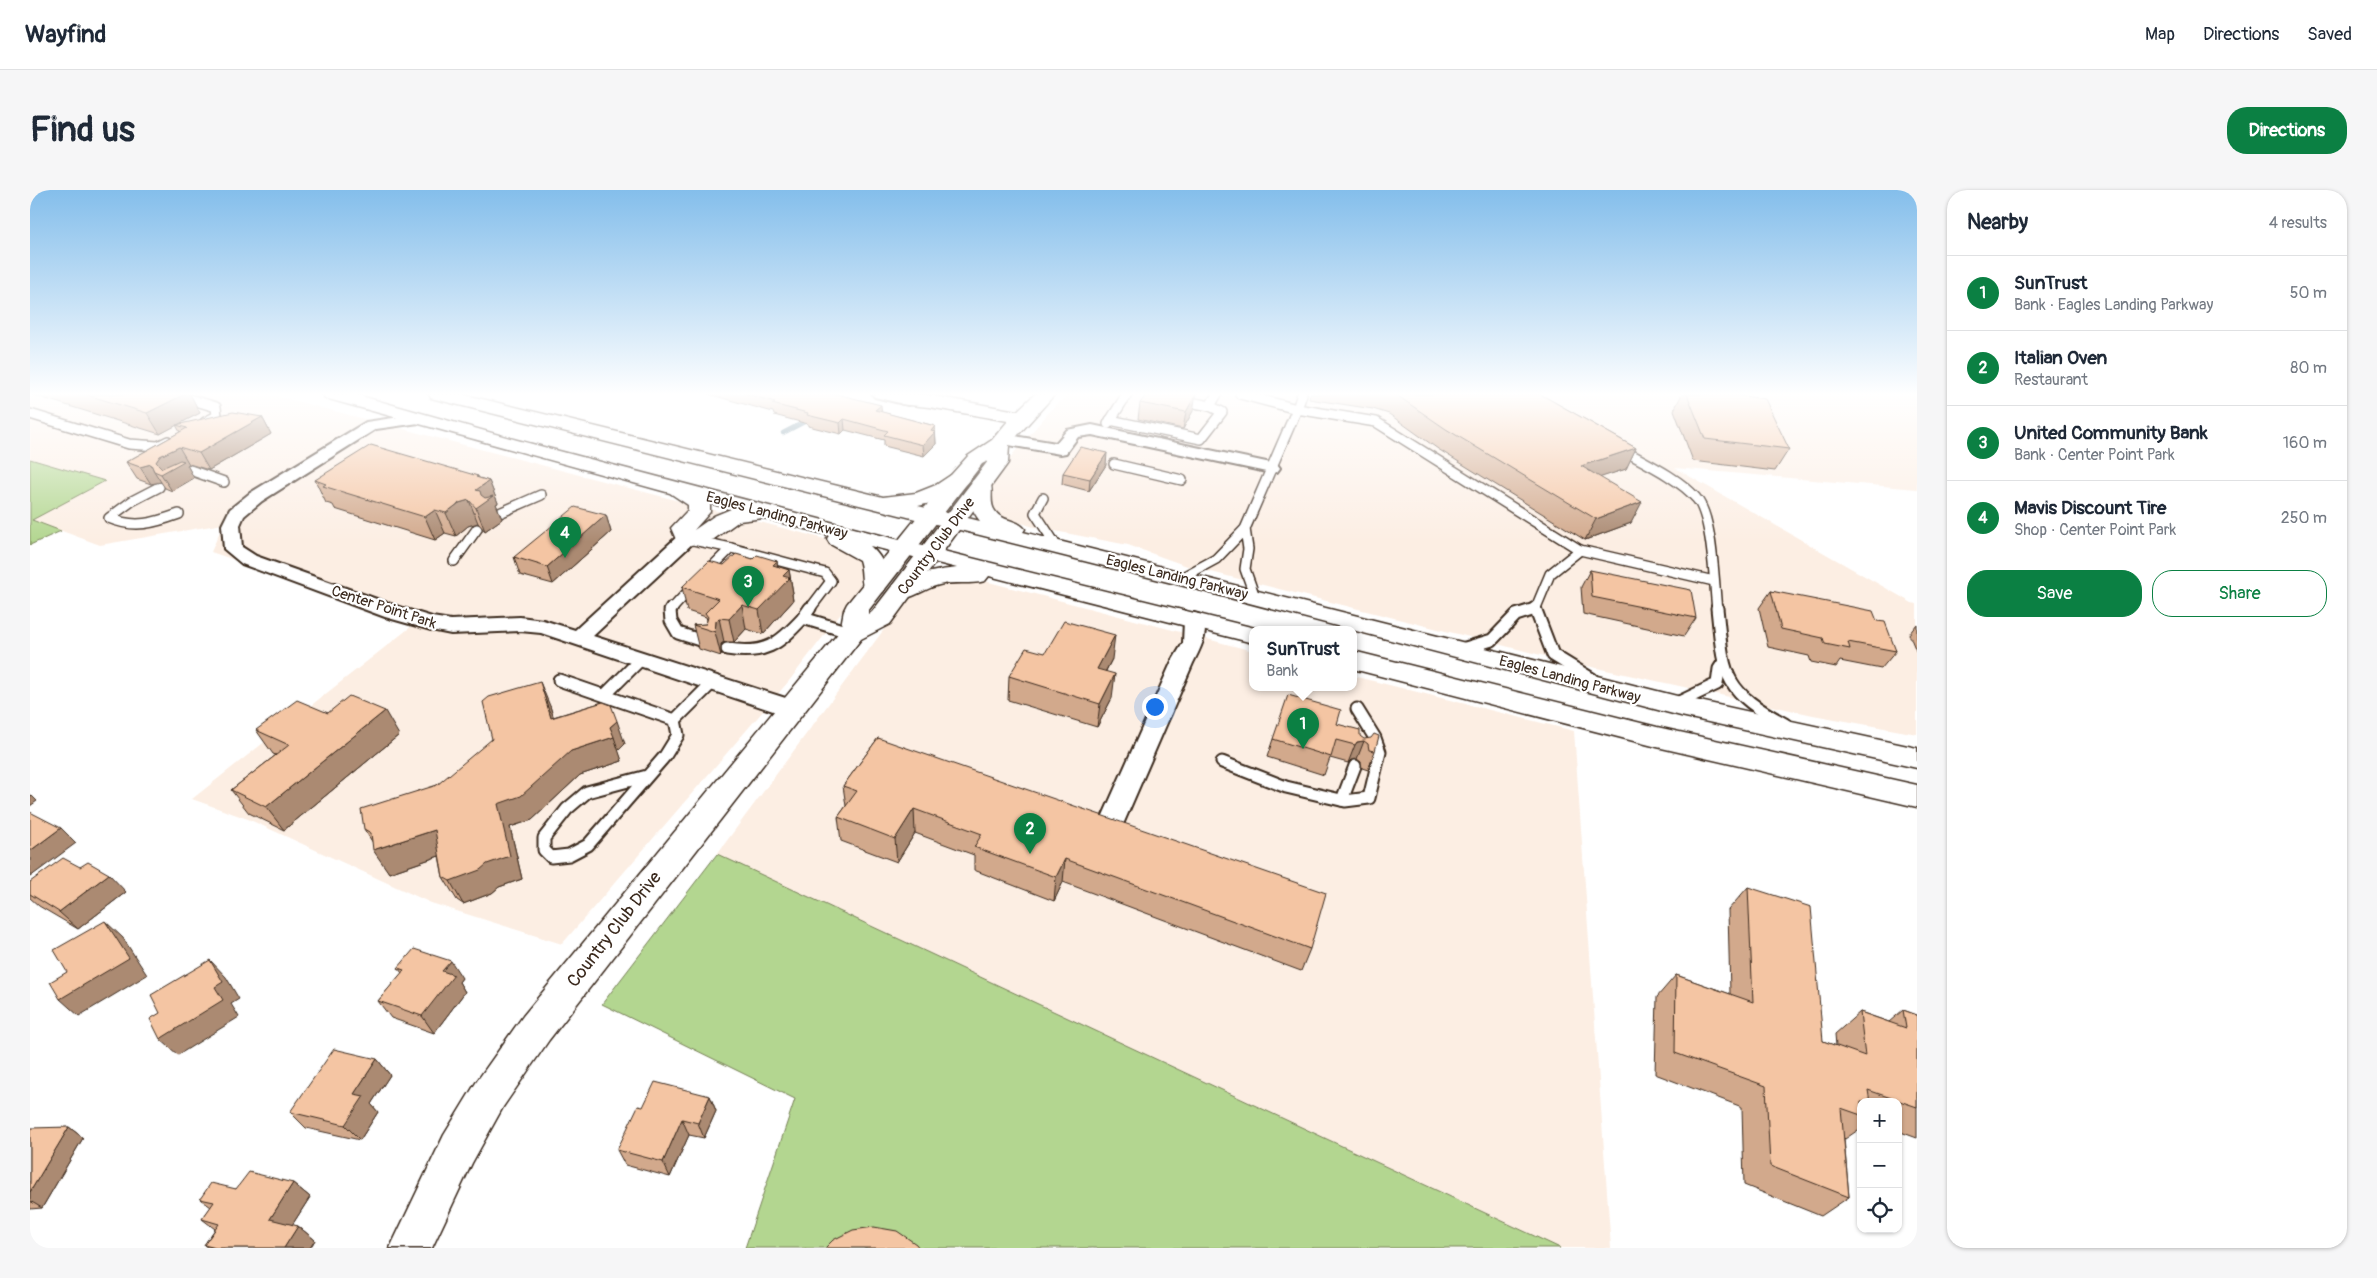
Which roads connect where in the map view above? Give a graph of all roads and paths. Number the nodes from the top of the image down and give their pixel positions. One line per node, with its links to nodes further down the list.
1 (127, 443): 2 (lane)
2 (163, 443)
3 (342, 443): 54 (street, Center Point Park)
4 (510, 443): 14 (main road, Eagles Landing Parkway)
5 (635, 443): 26 (main road)
6 (995, 443): 18 (main road, Country Club Drive)
7 (1005, 443): 21 (main road, Country Club Drive)
8 (1042, 443): 9 (street)
9 (1065, 443)
10 (1174, 443): 16 (street)
11 (1281, 443): 16 (lane)
12 (1410, 443): 38 (lane)
13 (1610, 443): 43 (lane)
14 (556, 456): 23 (main road, Eagles Landing Parkway); 33 (main road)
15 (1114, 464): 19 (lane)
16 (1271, 468): 32 (lane)
17 (173, 479): 20 (lane)
18 (959, 480): 26 (main road); 33 (main road, Country Club Drive)
19 (1182, 480)
20 (224, 482)
21 (982, 485): 30 (main road, Country Club Drive); 35 (main road)
22 (159, 487): 28 (lane)
23 (677, 488): 27 (main road, Eagles Landing Parkway); 34 (main road)
24 (541, 495): 29 (lane)
25 (1043, 498): 35 (lane)
26 (857, 499): 33 (main road)
27 (768, 512): 33 (main road, Eagles Landing Parkway); 34 (main road); 44 (main road)
28 (179, 514)
29 (495, 515)
30 (953, 523): 33 (main road); 37 (main road, Country Club Drive); 39 (main road, Eagles Landing Parkway)
31 (477, 529): 40 (lane)
32 (1245, 529): 42 (lane); 46 (lane)
33 (916, 533): 37 (main road); 44 (main road, Country Club Drive)
34 (686, 539): 36 (lane); 54 (street)
35 (1054, 542): 39 (main road)
36 (731, 548): 48 (lane); 55 (lane)
37 (934, 548): 41 (main road); 45 (main road, Country Club Drive); 50 (main road)
38 (1580, 550): 43 (lane); 47 (lane)
39 (1111, 560): 42 (main road, Eagles Landing Parkway)
40 (454, 561)
41 (1024, 578): 45 (main road); 49 (main road)
42 (1181, 578): 46 (main road, Eagles Landing Parkway)
43 (1714, 581): 60 (lane)
44 (874, 587): 52 (main road, Country Club Drive)
45 (900, 593): 52 (main road, Country Club Drive)
46 (1255, 597): 56 (main road, Eagles Landing Parkway)
47 (1535, 609): 56 (lane); 63 (lane)
48 (803, 618): 52 (lane); 57 (lane)
49 (1194, 620): 53 (main road); 76 (street)
50 (1326, 626)
51 (1357, 631): 56 (main road)
52 (852, 633): 66 (main road, Country Club Drive)
53 (1249, 634)
54 (578, 639): 58 (street, Center Point Park)
55 (706, 642)
56 (1452, 648): 63 (main road, Eagles Landing Parkway)
57 (727, 649)
58 (640, 660): 62 (street, Center Point Park); 64 (lane)
59 (1357, 661): 74 (main road)
60 (1723, 663): 65 (lane); 69 (lane)
61 (559, 680): 64 (lane)
62 (712, 683): 66 (street, Center Point Park); 68 (lane)
63 (1608, 689): 65 (main road, Eagles Landing Parkway)
64 (604, 696): 68 (lane)
65 (1670, 705): 69 (main road, Eagles Landing Parkway)
66 (790, 708): 77 (main road, Country Club Drive)
67 (1357, 709): 75 (lane)
68 (675, 720): 73 (lane)
69 (1810, 738): 70 (main road, Eagles Landing Parkway)
70 (1917, 758)
71 (1222, 762): 75 (lane)
72 (1355, 766): 75 (lane)
73 (647, 776): 73 (lane)
74 (1917, 796)
75 (1342, 800)
76 (1108, 829)
77 (411, 1248)

